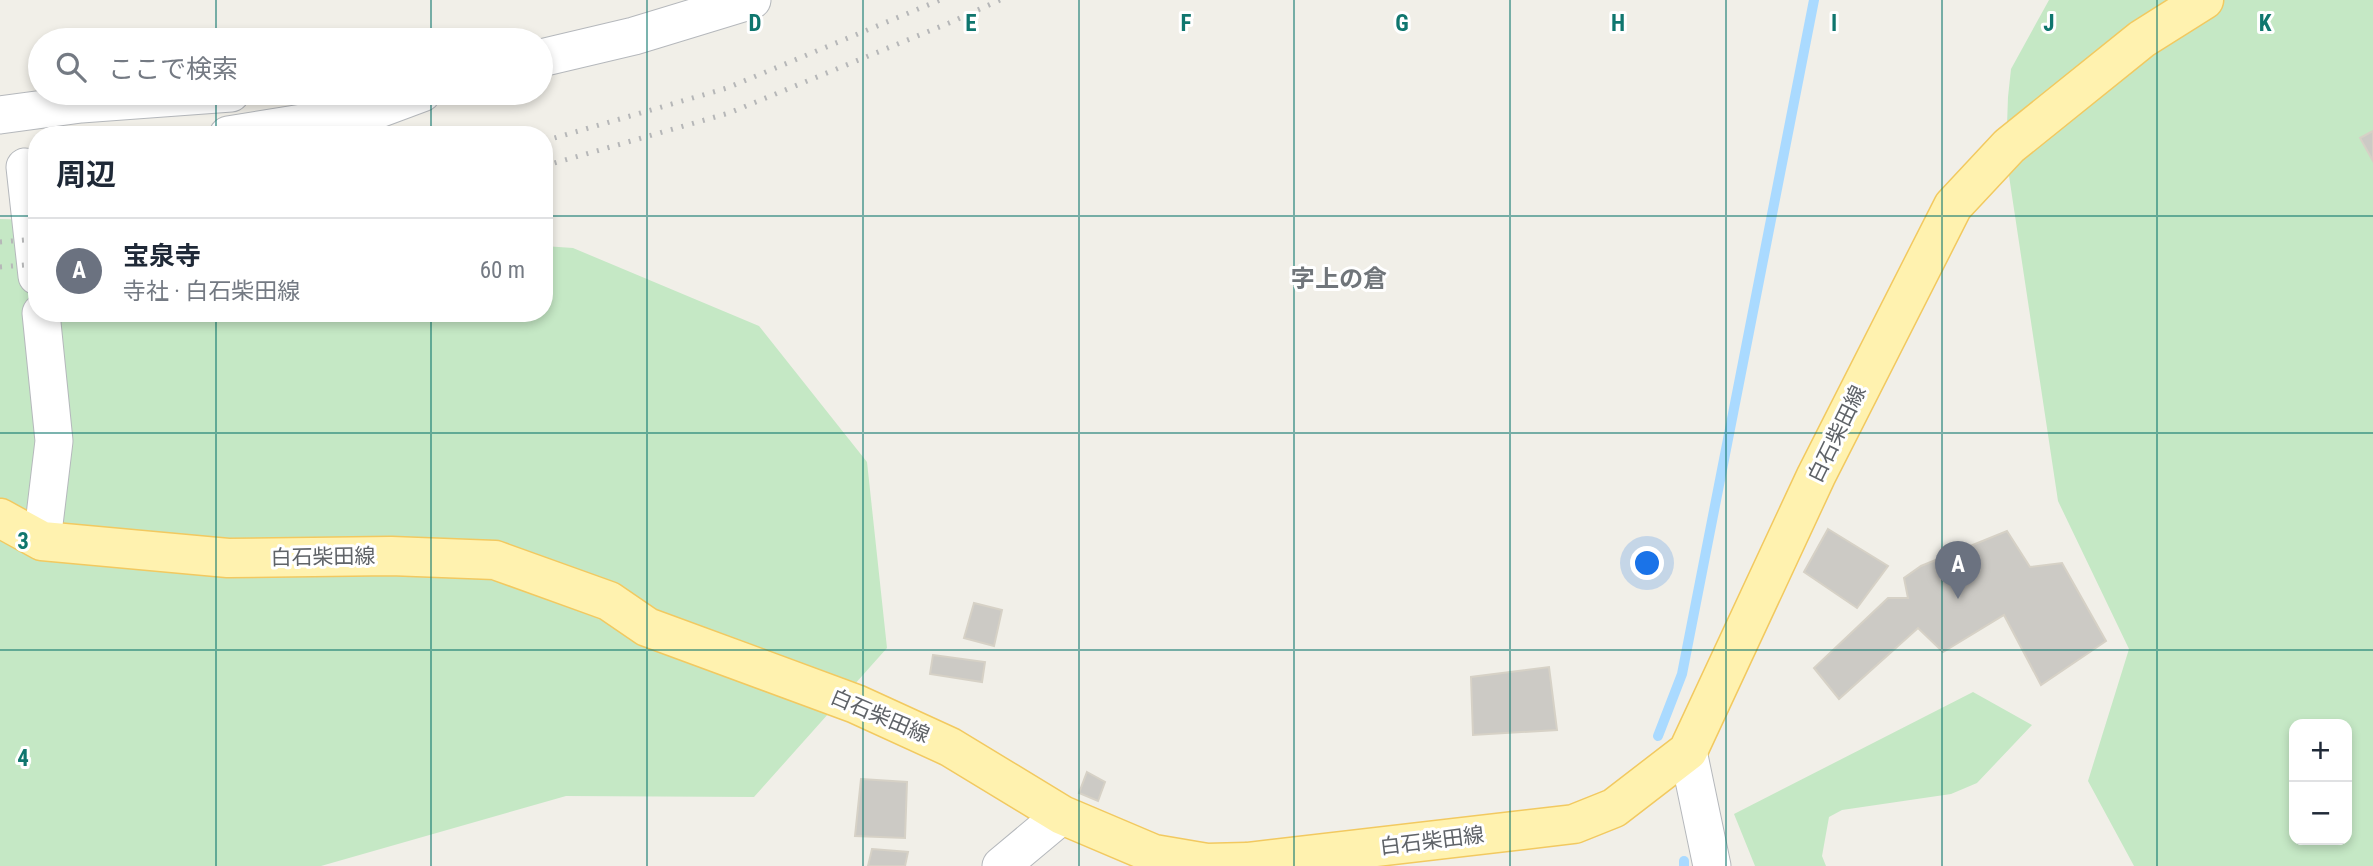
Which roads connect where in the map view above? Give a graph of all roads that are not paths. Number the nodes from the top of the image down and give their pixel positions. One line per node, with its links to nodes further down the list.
1 (752, 0): 3 (street)
2 (2204, 0): 13 (main road, 白石柴田線)
3 (553, 55)
4 (74, 105): 6 (street)
5 (390, 105): 7 (street)
6 (0, 115)
7 (284, 126)
8 (21, 167): 9 (street)
9 (28, 215)
10 (42, 322): 12 (street)
11 (0, 518): 12 (main road, 白石柴田線)
12 (41, 541): 14 (main road, 白石柴田線)
13 (1688, 751): 14 (main road, 白石柴田線); 16 (street)
14 (1062, 815): 15 (street)
15 (1001, 866)
16 (1712, 866)

